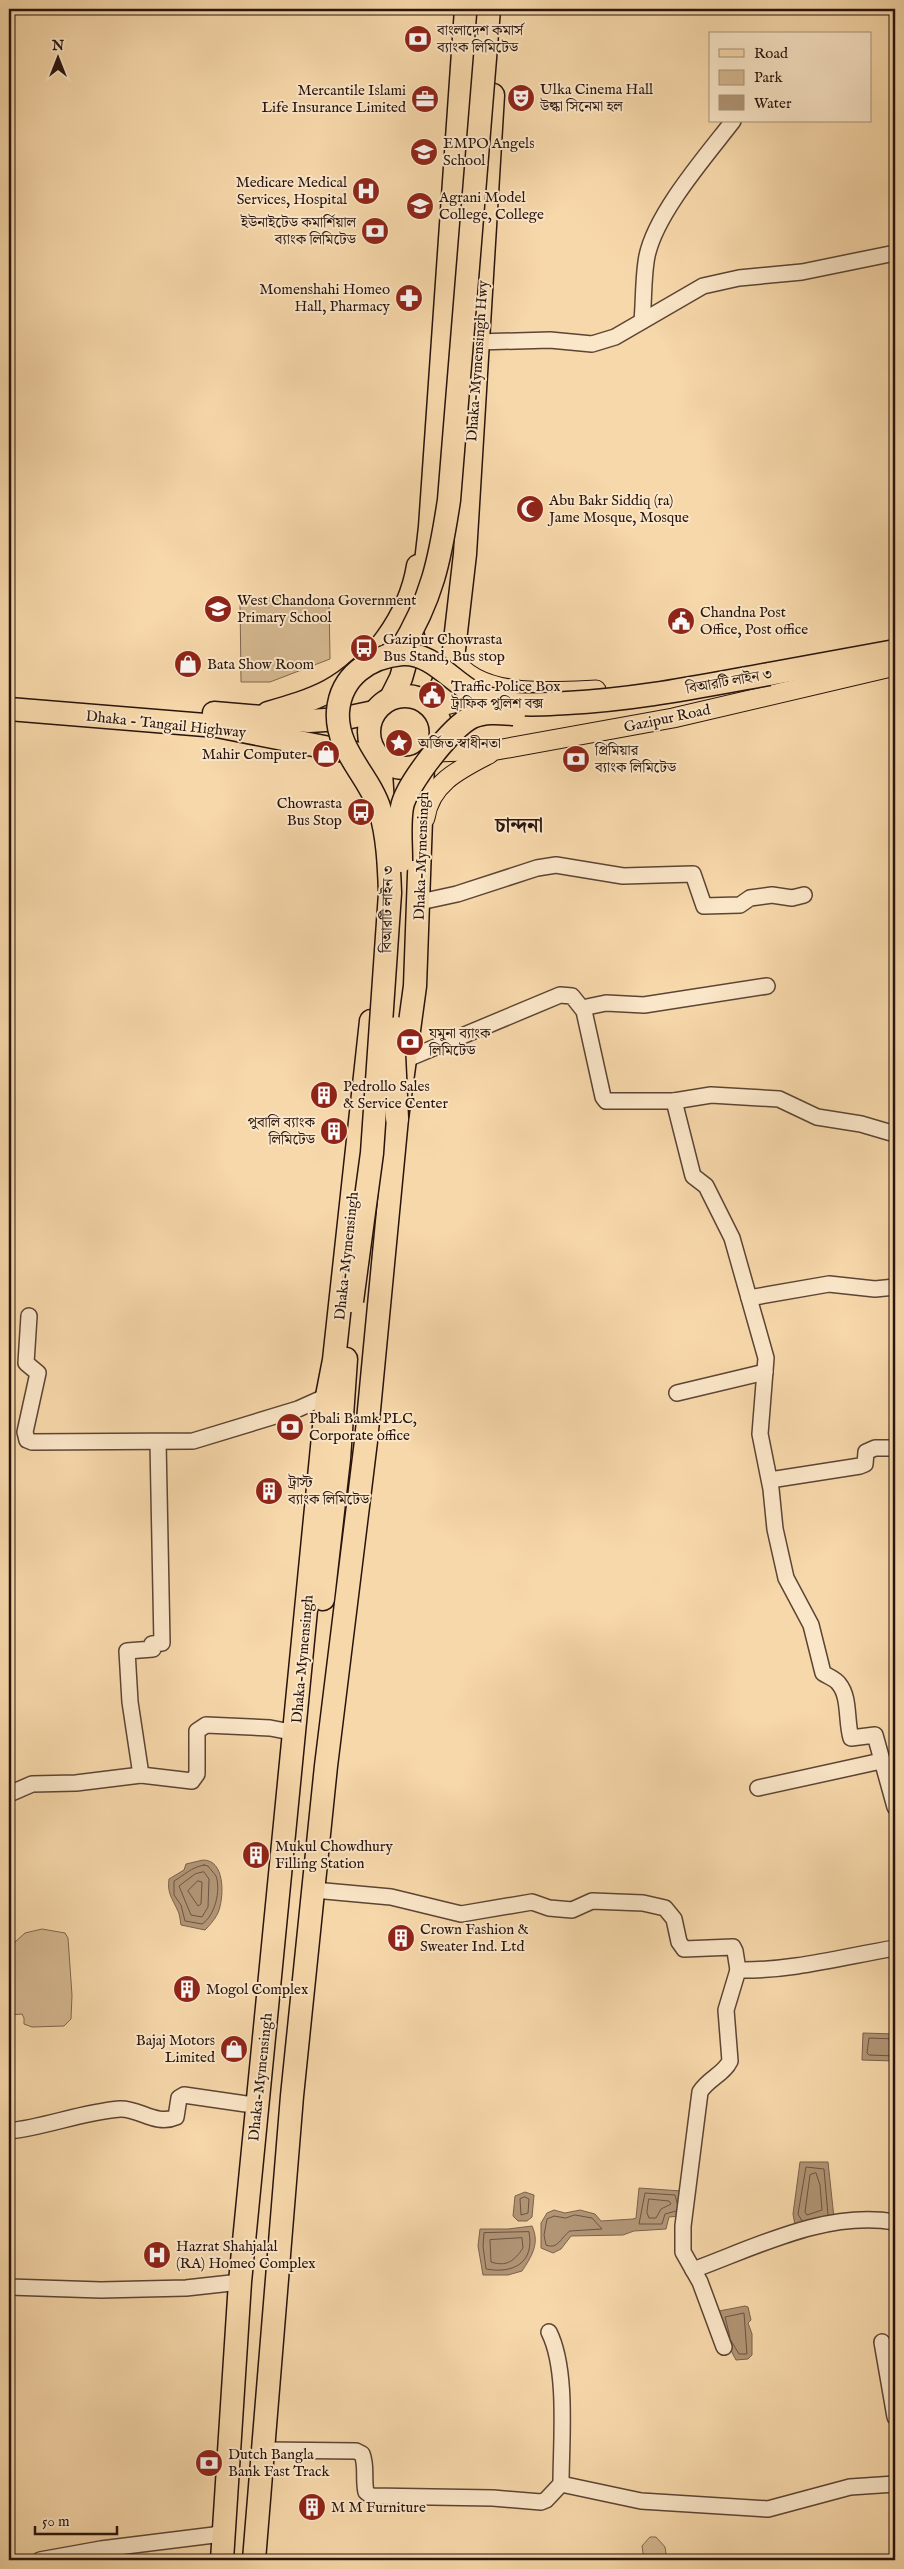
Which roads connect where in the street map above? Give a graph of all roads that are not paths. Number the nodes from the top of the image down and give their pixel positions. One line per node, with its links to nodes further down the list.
1 (466, 9): 8 (highway)
2 (489, 9): 11 (highway, bridge)
3 (497, 9): 7 (highway, Dhaka-Mymensingh Hwy)
4 (732, 122): 6 (street)
5 (895, 253): 6 (street)
6 (642, 321): 7 (street)
7 (478, 342): 12 (highway, Dhaka-Mymensingh Hwy)
8 (430, 528): 18 (highway); 21 (highway)
9 (895, 640): 16 (main road)
10 (895, 651): 15 (highway, বিআরটি লাইন ৩)
11 (383, 657): 15 (highway, বিআরটি লাইন ৩, bridge); 37 (highway, বিআরটি লাইন ৩, bridge)
12 (453, 658): 16 (main road); 19 (highway, Dhaka-Mymensingh Hwy)
13 (895, 660): 15 (highway, বিআরটি লাইন ৩)
14 (895, 666): 22 (main road, Gazipur Road)
15 (770, 679): 32 (highway, বিআরটি লাইন ৩, bridge)
16 (519, 690): 19 (main road)
17 (9, 696): 21 (highway, Dhaka - Tangail Highway)
18 (383, 705): 19 (highway); 21 (highway, Dhaka - Tangail Highway); 23 (highway, Dhaka-Mymensingh)
19 (433, 708): 24 (highway, Dhaka-Mymensingh)
20 (9, 709): 23 (highway, Dhaka - Tangail Highway)
21 (257, 716)
22 (496, 750): 24 (main road, Gazipur Road); 25 (main road)
23 (380, 758): 24 (highway); 38 (highway, Dhaka-Mymensingh)
24 (429, 758): 25 (highway, Dhaka-Mymensingh)
25 (421, 844): 27 (highway, Dhaka-Mymensingh)
26 (804, 895): 27 (street)
27 (420, 902): 30 (highway, Dhaka-Mymensingh)
28 (767, 986): 29 (street)
29 (582, 1008): 30 (street); 31 (street)
30 (407, 1059): 32 (highway, Dhaka-Mymensingh)
31 (674, 1101): 33 (street); 35 (street)
32 (397, 1118): 51 (highway, Dhaka-Mymensingh)
33 (895, 1134)
34 (895, 1288): 35 (street)
35 (749, 1298): 39 (street)
36 (29, 1316): 42 (street)
37 (349, 1324): 38 (highway); 70 (highway)
38 (334, 1360): 41 (highway, Dhaka-Mymensingh)
39 (765, 1372): 40 (street); 44 (street)
40 (677, 1393)
41 (327, 1396): 42 (street); 45 (highway, Dhaka-Mymensingh)
42 (158, 1442): 47 (street)
43 (895, 1448): 44 (street)
44 (770, 1480): 46 (street)
45 (296, 1733): 47 (street); 54 (highway, Dhaka-Mymensingh)
46 (881, 1761): 48 (street); 50 (street)
47 (141, 1775): 49 (street)
48 (758, 1788)
49 (9, 1794)
50 (895, 1807)
51 (314, 1890): 53 (street); 64 (highway, Dhaka-Mymensingh)
52 (895, 1948): 53 (street)
53 (738, 1970): 57 (street)
54 (257, 2104): 55 (street); 58 (highway, Dhaka-Mymensingh)
55 (9, 2131)
56 (895, 2222): 57 (street)
57 (693, 2270): 62 (street)
58 (240, 2282): 59 (street); 67 (highway, Dhaka-Mymensingh)
59 (9, 2288)
60 (549, 2332): 65 (street)
61 (882, 2342): 63 (street)
62 (724, 2347)
63 (895, 2417)
64 (264, 2450): 65 (street); 71 (highway, Dhaka-Mymensingh)
65 (560, 2484): 66 (street)
66 (895, 2484)
67 (225, 2529): 68 (street); 69 (highway, Dhaka-Mymensingh)
68 (40, 2560)
69 (222, 2560)
70 (233, 2560)
71 (254, 2560)

